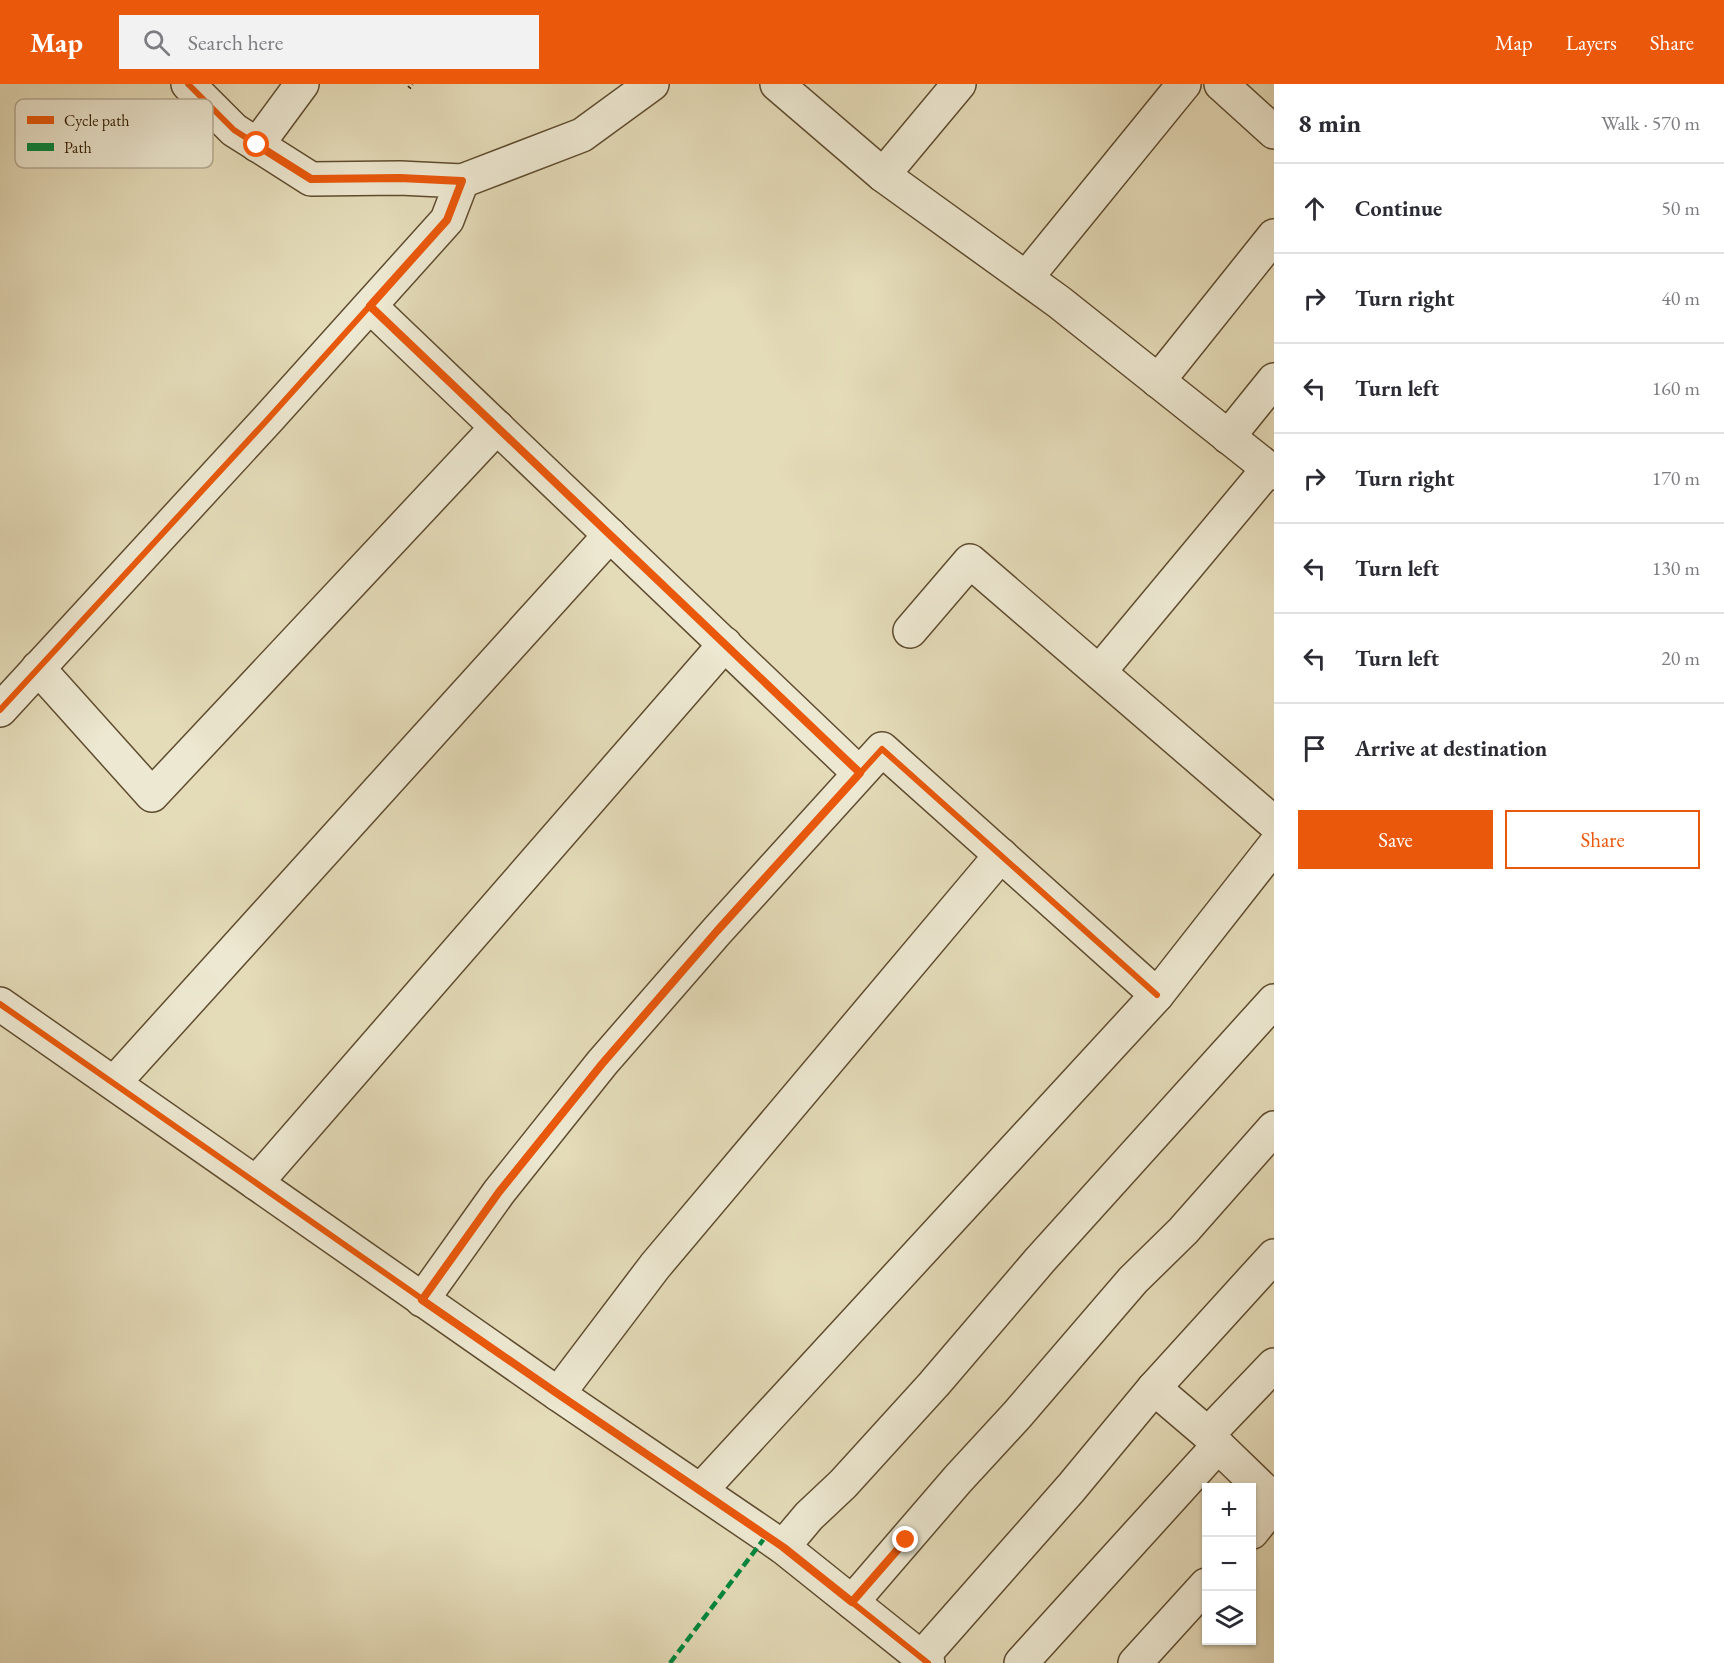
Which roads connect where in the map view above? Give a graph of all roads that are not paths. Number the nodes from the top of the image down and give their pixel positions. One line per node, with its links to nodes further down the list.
1 (188, 84): 8 (street)
2 (302, 84): 11 (street)
3 (652, 84): 13 (street)
4 (777, 84): 12 (street)
5 (959, 84): 12 (street)
6 (1184, 84): 15 (street)
7 (1221, 84): 10 (street)
8 (203, 99)
9 (213, 109): 11 (street)
10 (1274, 132)
11 (257, 145): 13 (street)
12 (883, 175): 15 (street)
13 (462, 181): 16 (street)
14 (1274, 236): 17 (street)
15 (1026, 278): 17 (street)
16 (370, 306): 19 (street); 25 (street)
17 (1158, 381): 20 (street)
18 (1274, 381): 20 (street)
19 (497, 427): 22 (street); 25 (street)
20 (1228, 437): 21 (street)
21 (1271, 471): 26 (street)
22 (610, 535): 24 (street); 35 (street)
23 (910, 631): 26 (street)
24 (725, 645): 28 (street); 37 (street)
25 (38, 668): 27 (street)
26 (1099, 672): 29 (street)
27 (0, 710)
28 (860, 773): 30 (street); 39 (street)
29 (1274, 823)
30 (1001, 855): 32 (street); 42 (street)
31 (1267, 868): 32 (street)
32 (1156, 995): 44 (street)
33 (1274, 1001): 47 (street)
34 (0, 1004): 35 (street)
35 (114, 1083): 37 (street)
36 (1274, 1128): 49 (street)
37 (256, 1183): 39 (street)
38 (1274, 1256): 41 (street)
39 (422, 1300): 42 (street)
40 (1274, 1365): 43 (street)
41 (1154, 1388): 43 (street); 50 (street)
42 (558, 1394): 44 (street)
43 (1213, 1440): 45 (street); 51 (street)
44 (701, 1490): 47 (street)
45 (1274, 1502): 46 (street)
46 (1256, 1525)
47 (783, 1547): 49 (street)
48 (1202, 1589): 52 (street)
49 (852, 1602): 50 (street)
50 (925, 1660)
51 (1021, 1663)
52 (1135, 1663)

